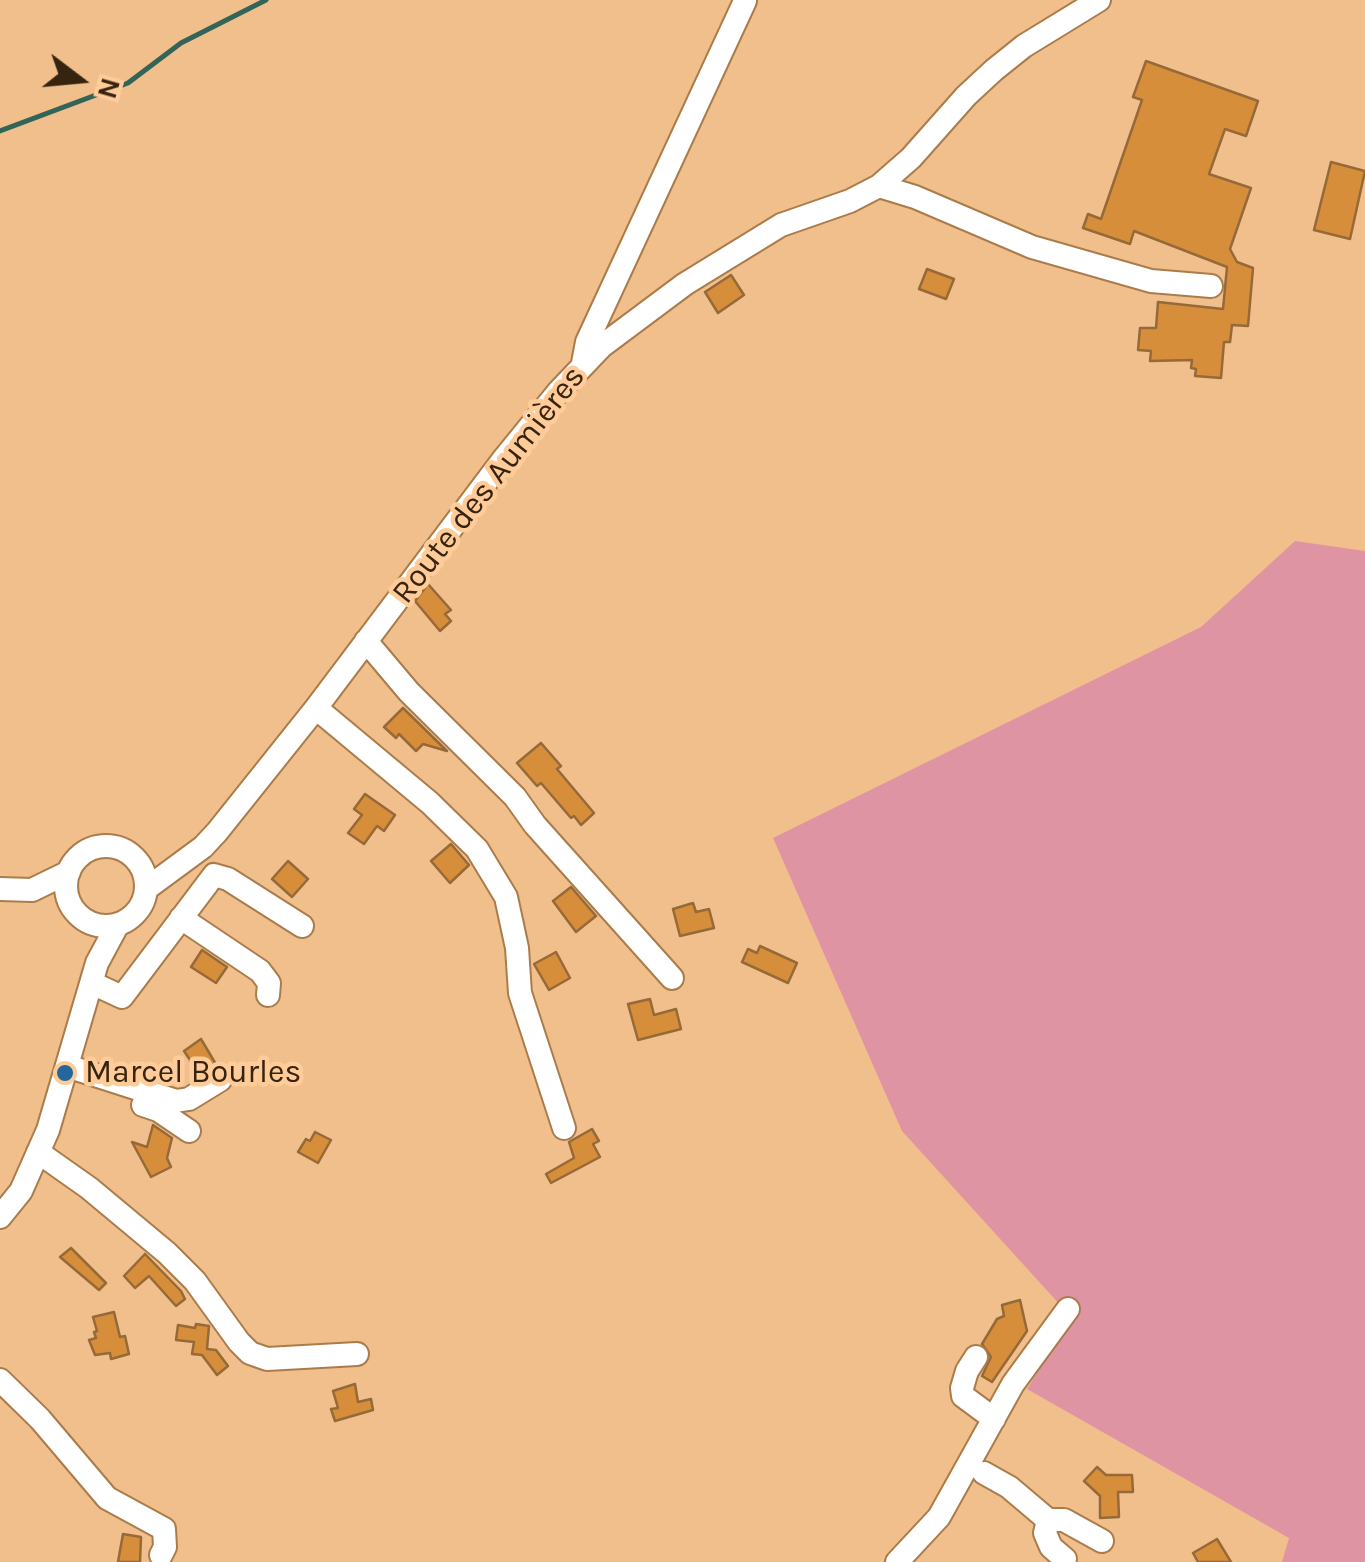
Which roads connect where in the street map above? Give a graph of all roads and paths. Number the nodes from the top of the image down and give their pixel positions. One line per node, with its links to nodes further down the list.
1 (1099, 0): 3 (street, Route des Aumières)
2 (745, 1): 5 (street)
3 (879, 186): 4 (street); 5 (street, Route des Aumières)
4 (1211, 286)
5 (584, 364): 6 (street, Route des Aumières)
6 (366, 641): 7 (street, Route des Aumières); 19 (street)
7 (316, 708): 9 (street, Route des Aumières); 23 (street)
8 (136, 858): 9 (street); 10 (street); 12 (street)
9 (178, 862): 12 (street, Route des Aumières)
10 (69, 872): 13 (street); 14 (street)
11 (0, 888): 13 (street)
12 (146, 888): 16 (street)
13 (32, 890): 14 (street)
14 (82, 917): 16 (street); 18 (street)
15 (181, 918): 17 (street); 18 (street); 20 (street)
16 (118, 924): 18 (street)
17 (302, 926)
18 (94, 973): 21 (street)
19 (672, 978)
20 (268, 994)
21 (65, 1073): 22 (street); 24 (street); 25 (street)
22 (220, 1080)
23 (564, 1128)
24 (189, 1131)
25 (38, 1152): 26 (street); 28 (street)
26 (0, 1216)
27 (1068, 1309): 32 (street)
28 (357, 1354)
29 (976, 1357): 32 (street)
30 (1004, 1374): 32 (street)
31 (0, 1380): 36 (street)
32 (991, 1417): 38 (street)
33 (984, 1473): 34 (street)
34 (1048, 1520): 35 (street); 37 (street)
35 (1102, 1541)
36 (160, 1555)
37 (1065, 1559)
38 (897, 1562)

